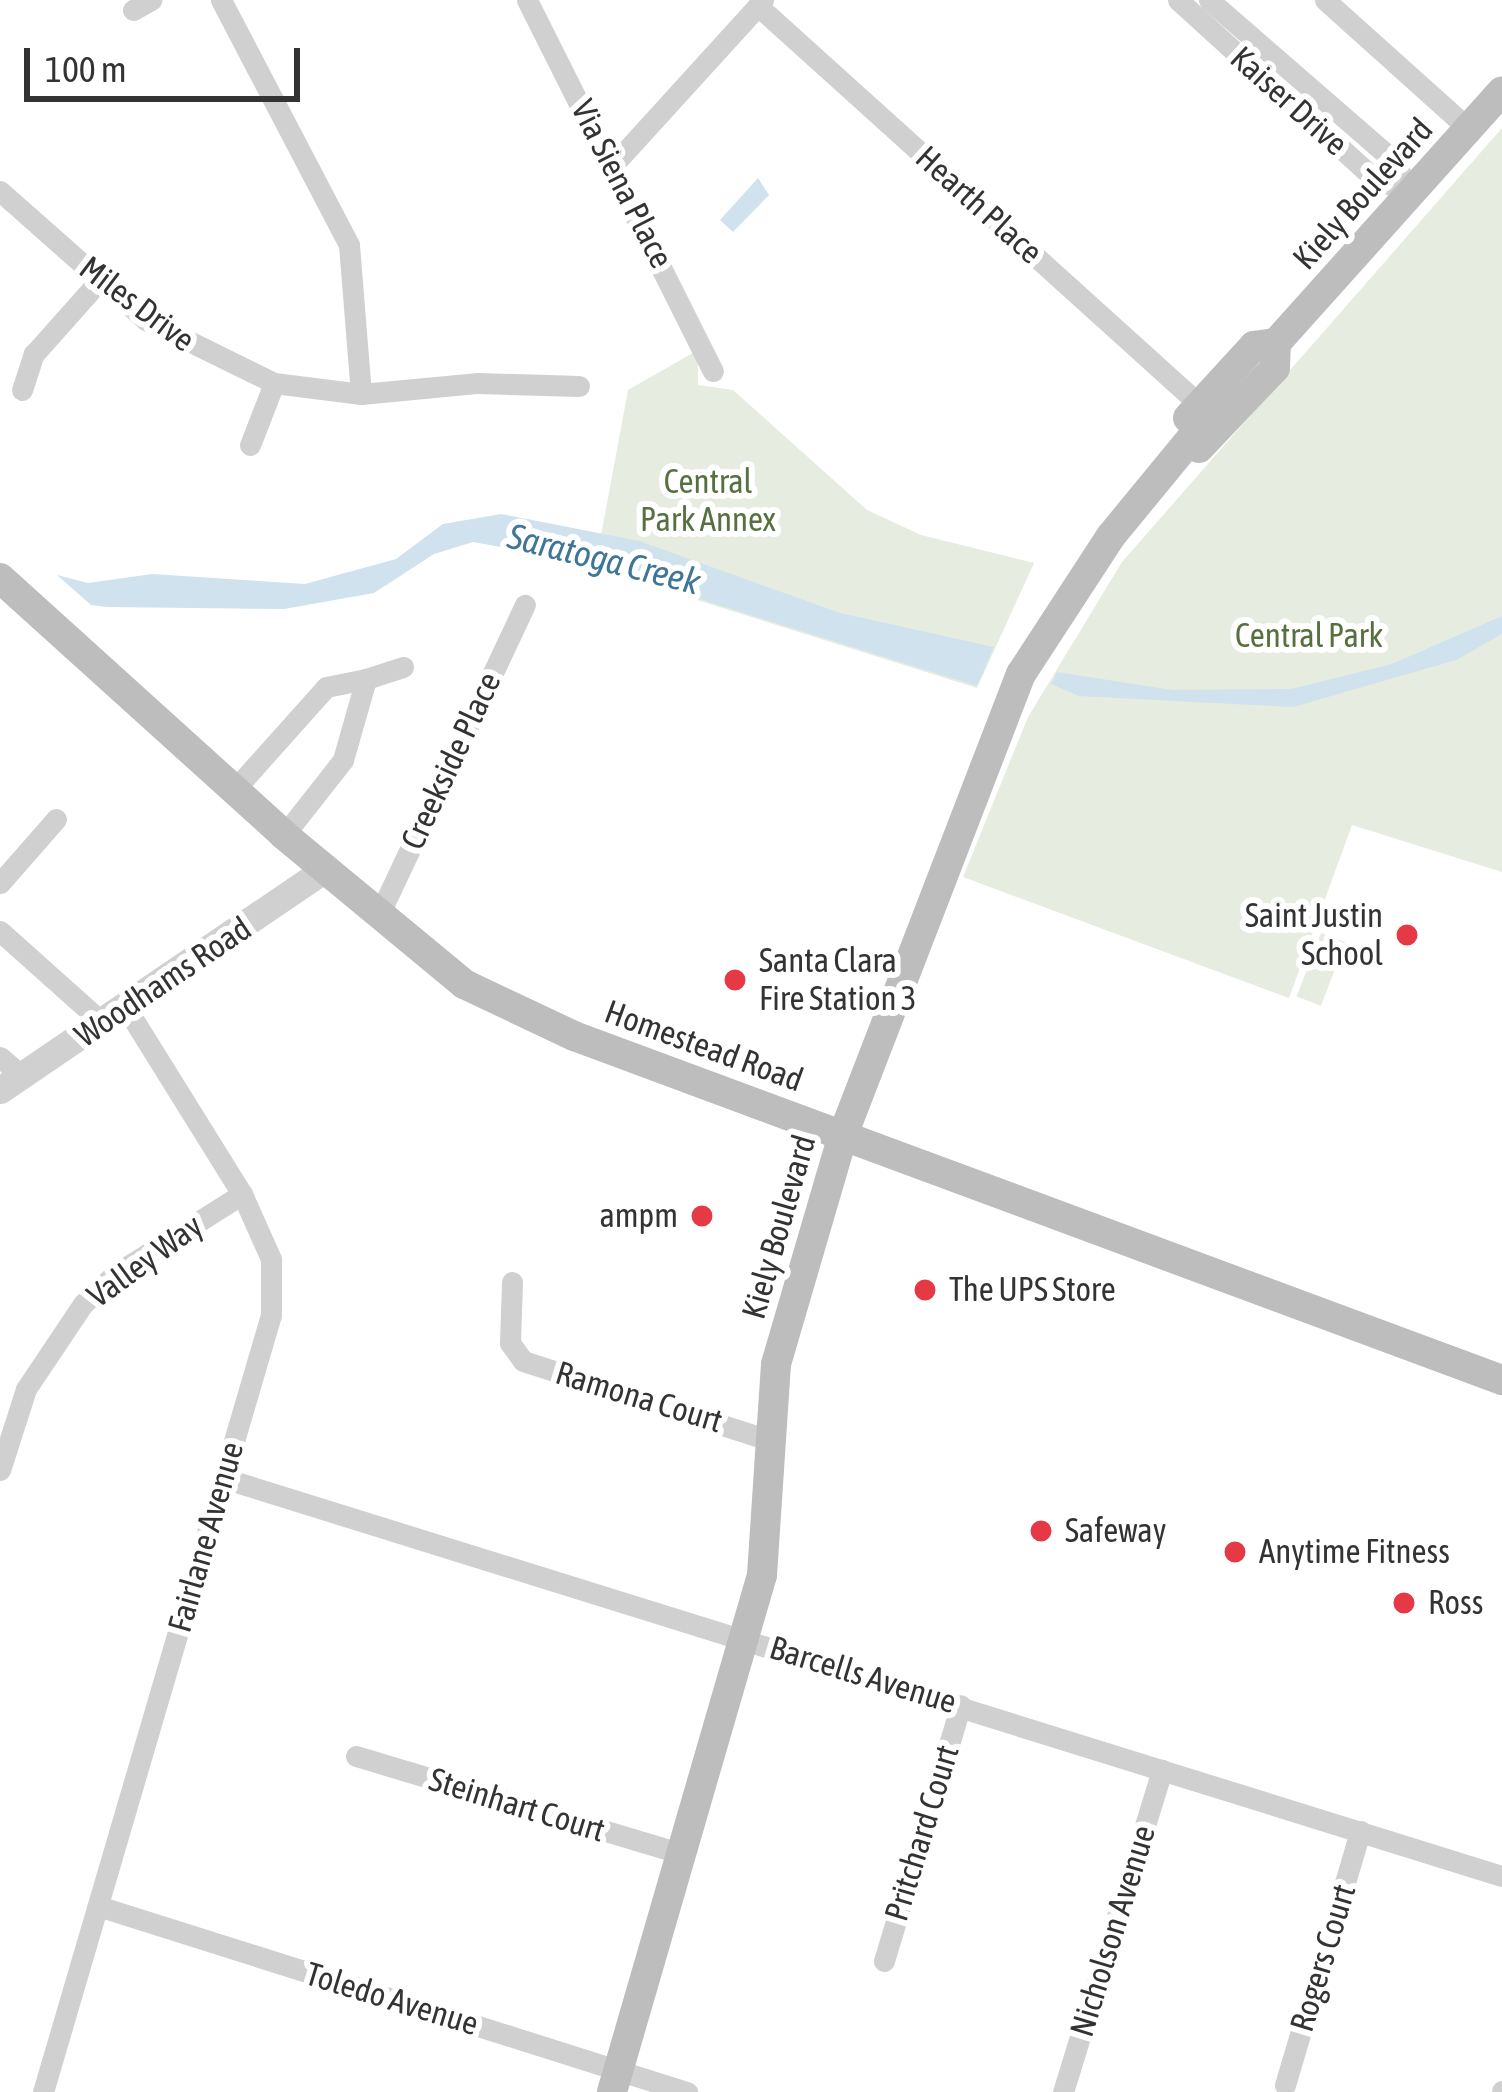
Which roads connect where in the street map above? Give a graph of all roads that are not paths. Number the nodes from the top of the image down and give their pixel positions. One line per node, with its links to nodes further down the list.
1 (221, 0): 19 (street)
2 (527, 0): 10 (street, Via Siena Place)
3 (1178, 0): 7 (street, Kaiser Drive)
4 (1324, 0): 9 (street)
5 (760, 3): 10 (street); 20 (street, Hearth Place)
6 (1220, 4): 7 (street); 12 (street, Kaiser Drive)
7 (1209, 28): 12 (street, Kaiser Drive)
8 (1502, 91): 9 (main road, Kiely Boulevard)
9 (1468, 129): 12 (main road, Kiely Boulevard)
10 (613, 165): 15 (street, Via Siena Place)
11 (0, 191): 13 (street, Miles Drive)
12 (1412, 193): 14 (main road, Kiely Boulevard)
13 (99, 281): 16 (street, Miles Drive); 18 (street)
14 (1276, 343): 20 (main road, Kiely Boulevard); 22 (main road, Kiely Boulevard)
15 (712, 370)
16 (274, 383): 19 (street, Miles Drive); 21 (street)
17 (579, 386): 19 (street, Miles Drive)
18 (22, 390)
19 (361, 394)
20 (1200, 405): 22 (main road, Kiely Boulevard)
21 (250, 445)
22 (1185, 445): 36 (main road, Kiely Boulevard)
23 (0, 578): 27 (main road, Homestead Road)
24 (525, 605): 32 (street, Creekside Place)
25 (403, 667): 26 (street)
26 (366, 679): 27 (street); 29 (street)
27 (234, 790): 29 (main road, Homestead Road)
28 (56, 819): 31 (street)
29 (284, 835): 30 (main road, Homestead Road)
30 (324, 869): 32 (main road, Homestead Road); 34 (street, Woodhams Road)
31 (0, 884)
32 (378, 917): 36 (main road, Homestead Road)
33 (0, 931): 34 (street, Fairlane Avenue)
34 (114, 1015): 35 (street, Woodhams Road); 37 (street, Fairlane Avenue)
35 (7, 1075)
36 (843, 1135): 39 (main road, Homestead Road); 40 (main road, Kiely Boulevard)
37 (242, 1194): 41 (street, Valley Way); 42 (street, Fairlane Avenue)
38 (512, 1282): 40 (street, Ramona Court)
39 (1502, 1380)
40 (766, 1439): 43 (main road, Kiely Boulevard)
41 (0, 1470)
42 (223, 1478): 43 (street, Barcells Avenue); 50 (street, Fairlane Avenue)
43 (744, 1638): 44 (street, Barcells Avenue); 48 (main road, Kiely Boulevard)
44 (961, 1705): 46 (street, Barcells Avenue); 51 (street, Pritchard Court)
45 (356, 1756): 48 (street, Steinhart Court)
46 (1162, 1770): 47 (street, Barcells Avenue); 56 (street, Nicholson Avenue)
47 (1360, 1832): 49 (street, Barcells Avenue); 53 (street, Rogers Court)
48 (679, 1853): 52 (main road, Kiely Boulevard)
49 (1502, 1876)
50 (98, 1906): 52 (street, Toledo Avenue); 54 (street, Fairlane Avenue)
51 (884, 1961)
52 (616, 2081): 55 (street, Toledo Avenue)
53 (1285, 2085)
54 (44, 2092)
55 (687, 2092)
56 (1063, 2092)

